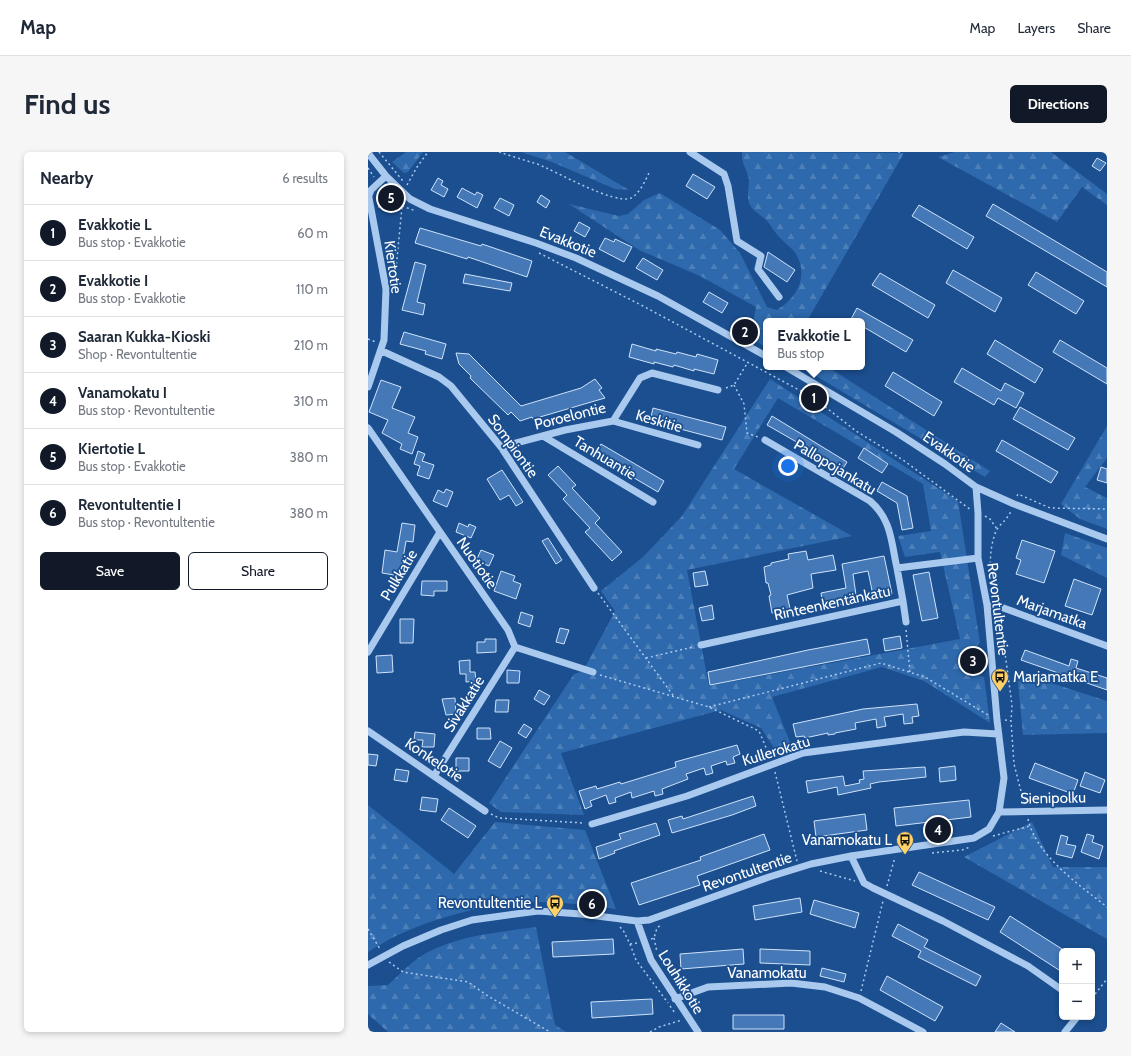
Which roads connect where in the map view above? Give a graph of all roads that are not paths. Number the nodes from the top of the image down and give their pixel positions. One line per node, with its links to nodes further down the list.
1 (690, 152): 5 (street)
2 (368, 153): 3 (street, Evakkotie)
3 (386, 176): 4 (street); 7 (street, Evakkotie)
4 (368, 198): 6 (street, Kiertotie)
5 (779, 297)
6 (382, 351): 9 (street, Kiertotie); 16 (street, Sompiontie)
7 (763, 354)
8 (791, 370): 17 (street, Evakkotie)
9 (368, 387)
10 (718, 390): 11 (street, Poroelontie)
11 (613, 421): 13 (street, Poroelontie); 15 (street, Keskitie)
12 (368, 428): 19 (street, Nuotiotie)
13 (543, 436): 16 (street, Poroelontie); 18 (street, Tanhuantie)
14 (765, 440): 22 (street, Pallopojankatu)
15 (698, 445)
16 (501, 447): 23 (street, Sompiontie)
17 (976, 487): 20 (street, Evakkotie); 21 (street, Revontultentie)
18 (653, 502)
19 (440, 532): 29 (street, Nuotiotie); 30 (street, Pulkkatie)
20 (1107, 539)
21 (978, 558): 22 (street, Rinteenkentänkatu); 25 (street, Revontultentie)
22 (897, 568): 24 (street, Rinteenkentänkatu)
23 (594, 588)
24 (903, 601): 26 (street); 27 (street, Rinteenkentänkatu)
25 (988, 605): 28 (street, Marjamatka); 33 (street, Revontultentie)
26 (906, 622)
27 (701, 645)
28 (1107, 646)
29 (516, 647): 31 (street); 34 (street, Sivakkatie)
30 (368, 652)
31 (593, 672)
32 (368, 731): 34 (street, Konkelotie)
33 (998, 734): 37 (street, Revontultentie); 38 (street, Kullerokatu)
34 (434, 776): 36 (street, Konkelotie)
35 (1107, 810): 37 (street, Sienipolku)
36 (485, 811)
37 (999, 812): 39 (street, Revontultentie)
38 (592, 824)
39 (851, 856): 40 (street, Revontultentie); 42 (street)
40 (637, 921): 41 (street, Revontultentie); 43 (street, Louhikkotie)
41 (368, 966)
42 (1059, 988)
43 (675, 999): 45 (street, Louhikkotie); 46 (street, Vanamokatu)
44 (1075, 1020): 47 (street)
45 (698, 1032)
46 (923, 1032)
47 (1065, 1032)

